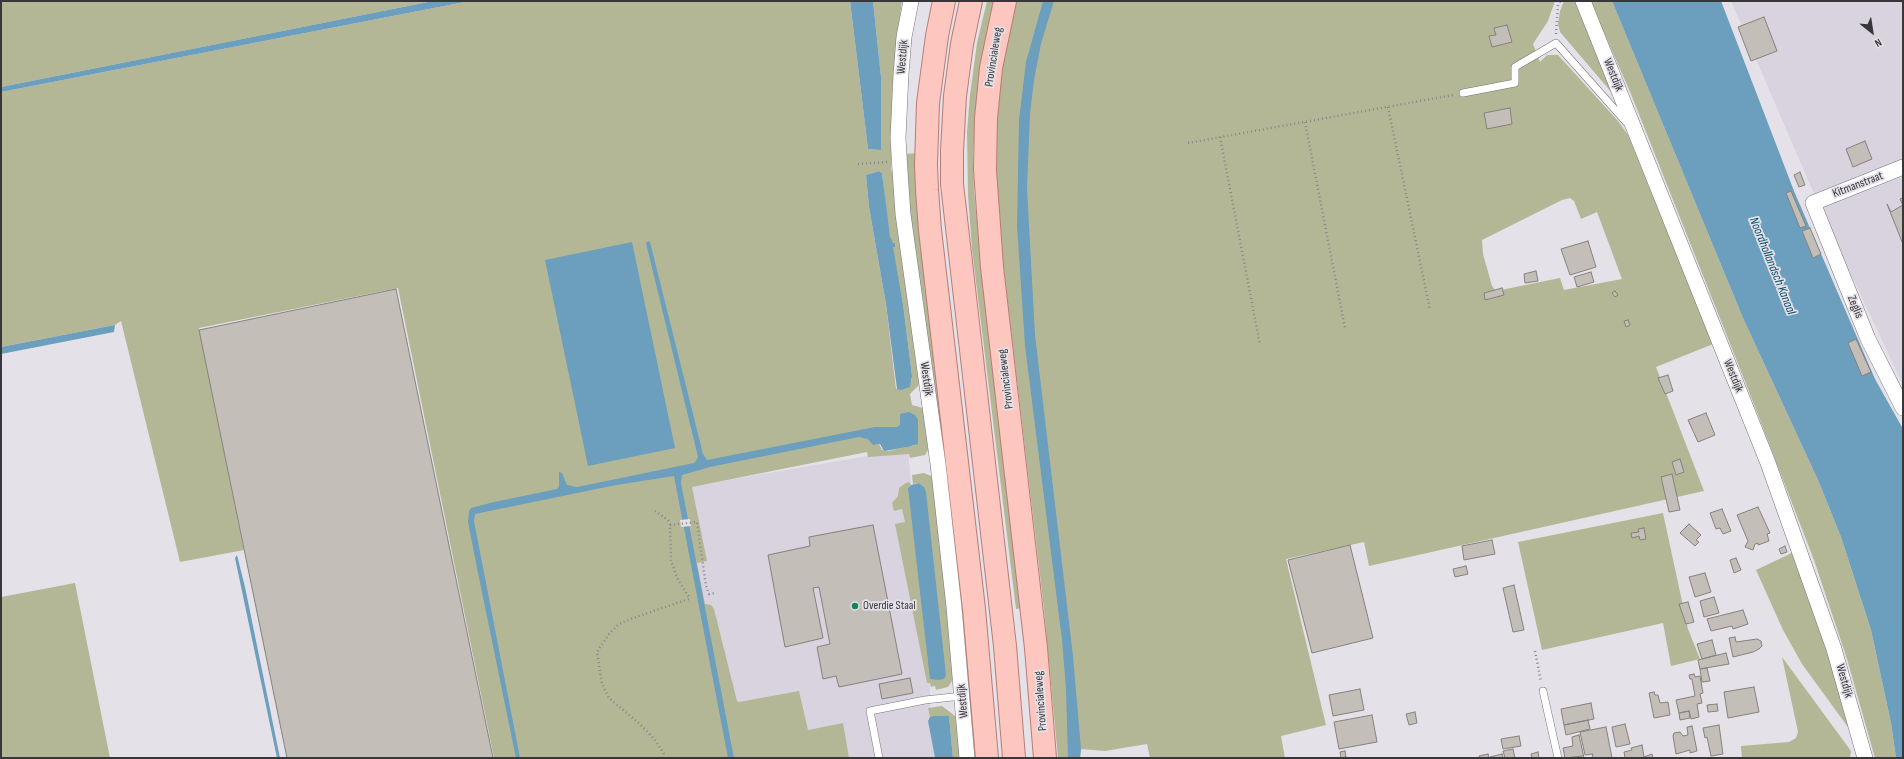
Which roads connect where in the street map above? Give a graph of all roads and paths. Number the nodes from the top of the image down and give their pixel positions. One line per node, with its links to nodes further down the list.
1 (911, 1): 14 (street, Westdijk)
2 (944, 1): 31 (main road, Westdijk)
3 (971, 1): 32 (main road)
4 (1005, 1): 33 (main road, Provincialeweg)
5 (1560, 1): 7 (path)
6 (1583, 1): 11 (street, Westdijk)
7 (1556, 43): 8 (lane); 11 (lane)
8 (1463, 93): 9 (path)
9 (1388, 107): 10 (path); 18 (path)
10 (1305, 122): 12 (path); 19 (path)
11 (1636, 133): 35 (street, Westdijk)
12 (1220, 137): 13 (path); 20 (path)
13 (1188, 143)
14 (899, 160): 15 (path); 27 (street, Westdijk)
15 (858, 164)
16 (1903, 167): 17 (street, Kitmanstraat)
17 (1813, 202): 21 (street, Zeglis)
18 (1430, 310)
19 (1345, 328)
20 (1260, 345)
21 (1903, 408)
22 (655, 510): 23 (path)
23 (670, 525): 24 (path); 28 (path)
24 (715, 593)
25 (1535, 651): 26 (path)
26 (1543, 691): 34 (lane)
27 (962, 696): 29 (lane); 30 (street, Westdijk)
28 (664, 758)
29 (879, 758)
30 (967, 758)
31 (987, 758)
32 (1014, 758)
33 (1045, 758)
34 (1558, 758)
35 (1865, 758)

